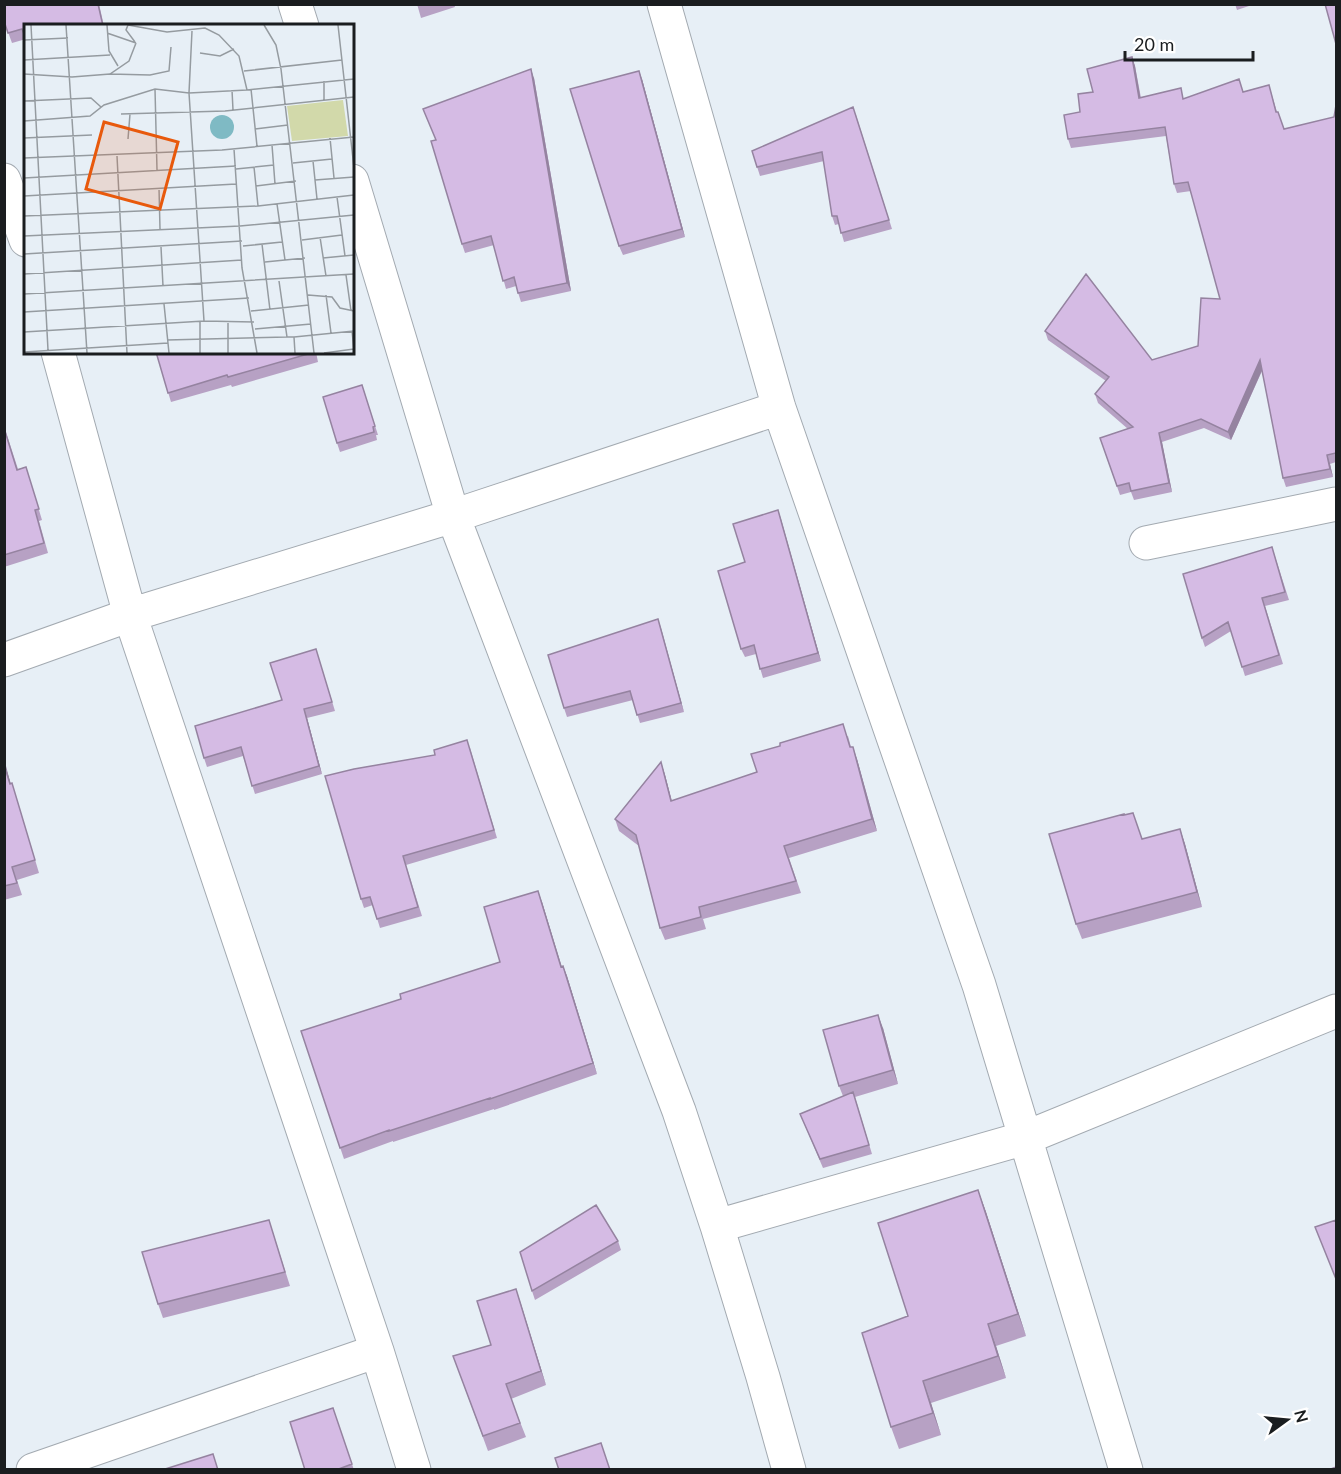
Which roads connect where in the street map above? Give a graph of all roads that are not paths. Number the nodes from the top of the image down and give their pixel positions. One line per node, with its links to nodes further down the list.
1 (295, 4): 3 (street)
2 (664, 4): 8 (street)
3 (301, 24)
4 (4, 180): 6 (street)
5 (354, 188): 10 (street)
6 (24, 235)
7 (59, 354): 12 (street)
8 (779, 408): 10 (street); 15 (street)
9 (1336, 504): 11 (street)
10 (453, 516): 12 (street); 16 (street)
11 (1146, 543)
12 (130, 615): 13 (street); 17 (street)
13 (4, 660)
14 (1336, 1011): 15 (street)
15 (1025, 1138): 16 (street); 21 (street)
16 (717, 1226): 20 (street)
17 (377, 1352): 18 (street); 19 (street)
18 (33, 1470)
19 (414, 1470)
20 (789, 1470)
21 (1126, 1470)

